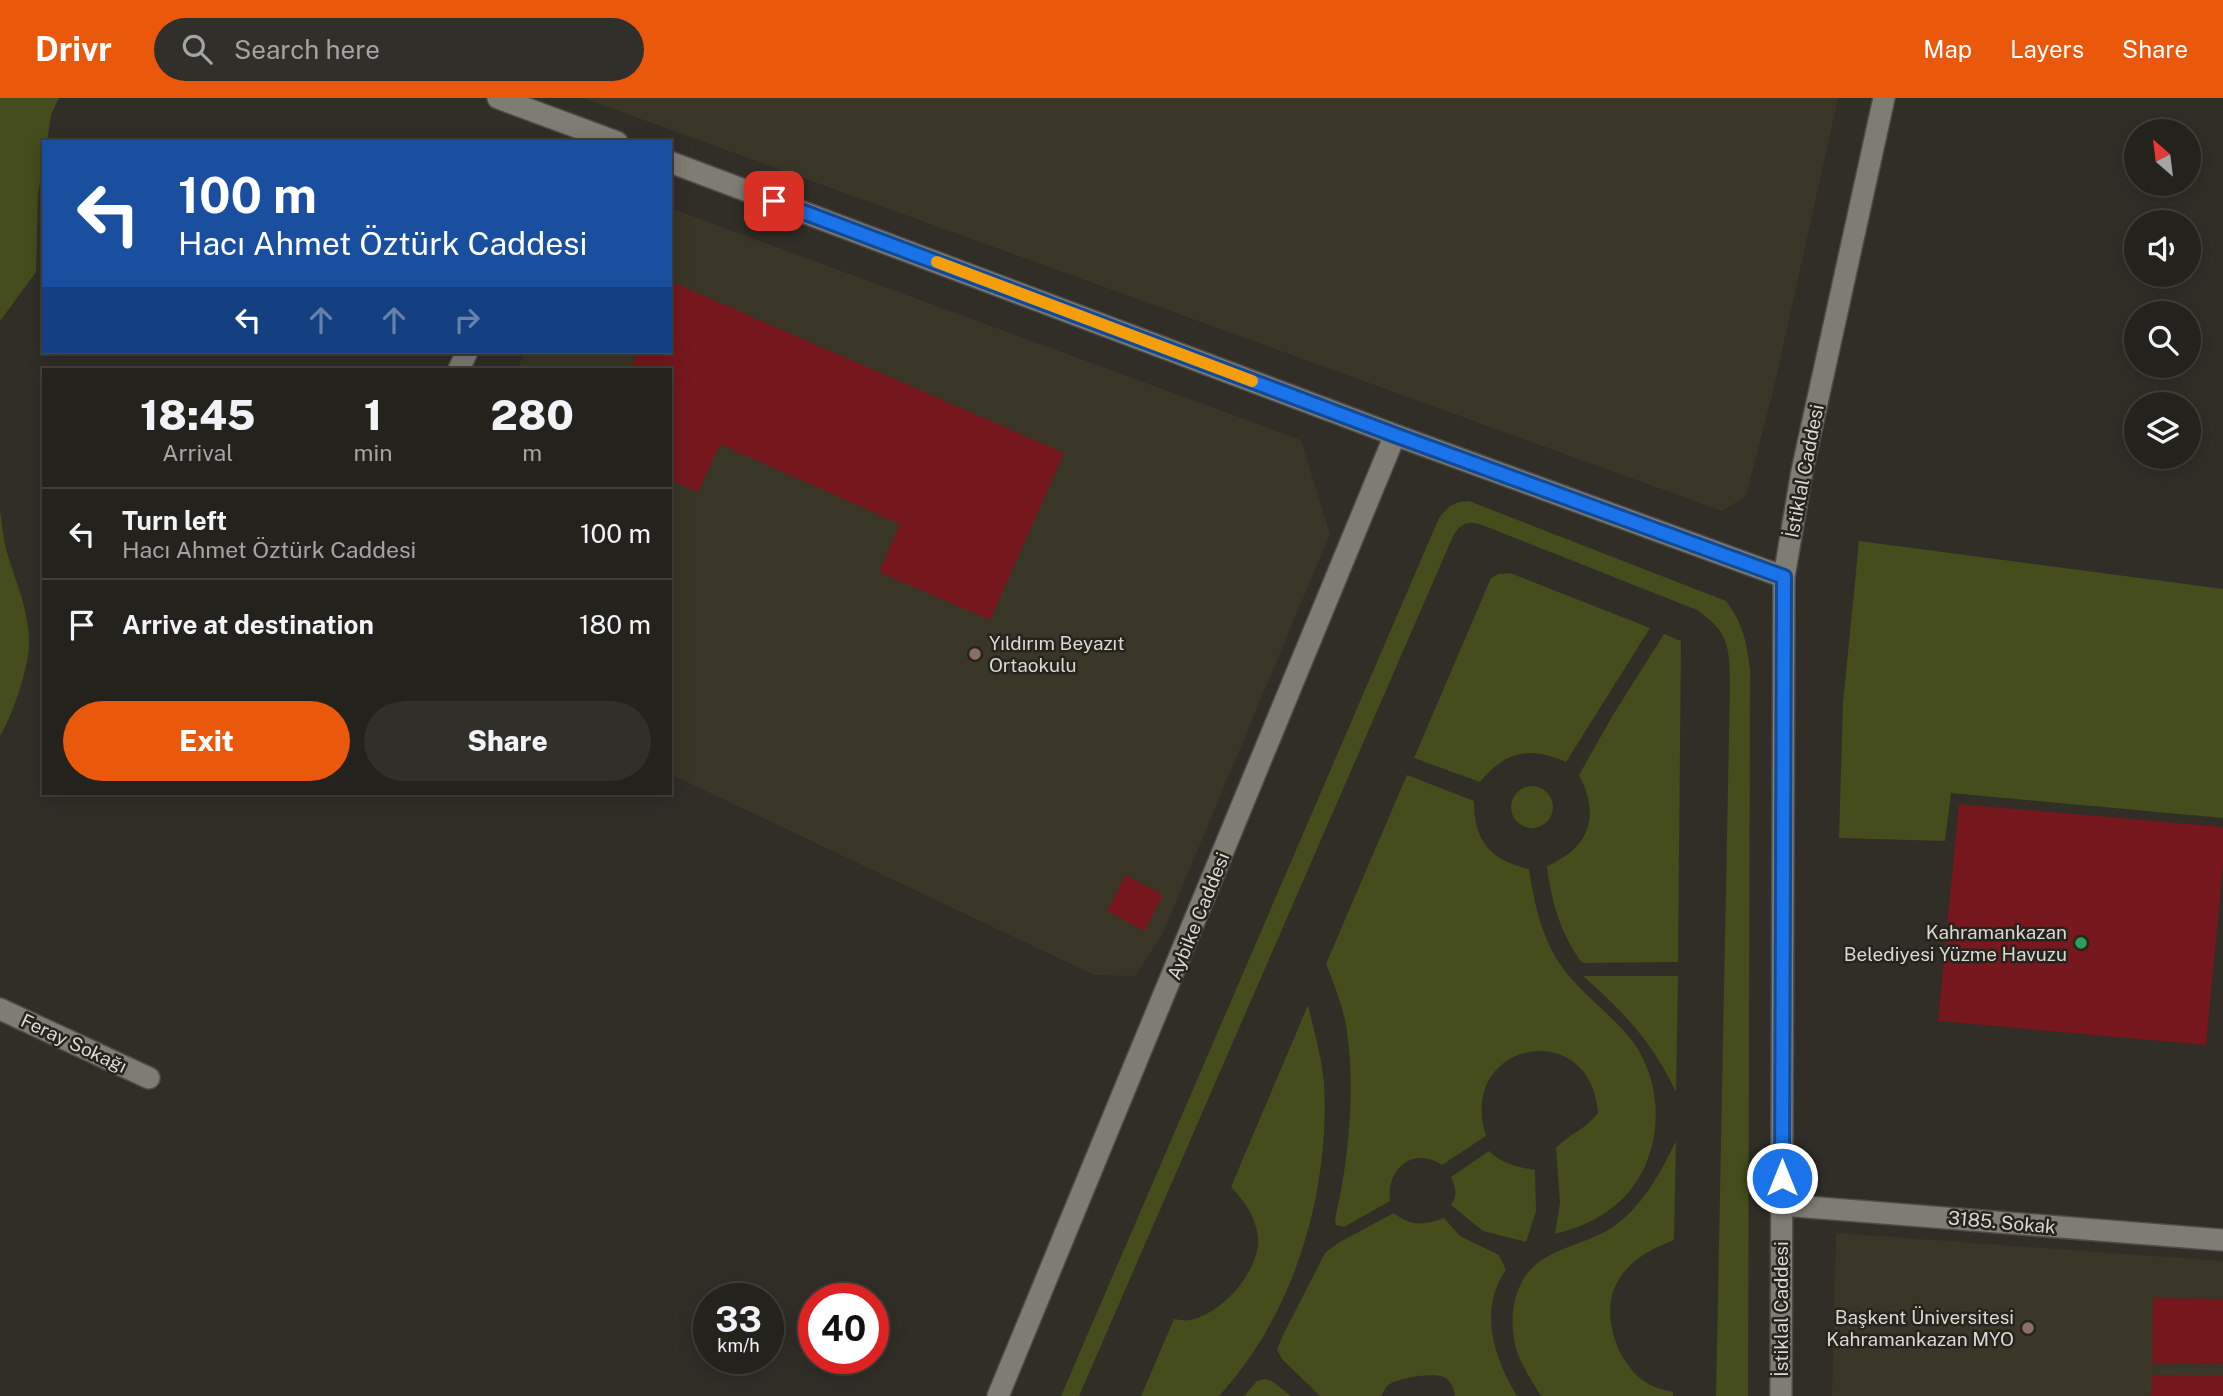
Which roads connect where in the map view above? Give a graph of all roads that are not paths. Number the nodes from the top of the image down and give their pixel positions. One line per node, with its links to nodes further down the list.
1 (498, 98): 3 (street)
2 (1884, 98): 7 (street, İstiklal Caddesi)
3 (564, 133): 4 (street)
4 (605, 140)
5 (672, 163): 6 (street)
6 (1395, 435): 7 (street); 12 (street, Aybike Caddesi)
7 (1784, 577): 10 (street, İstiklal Caddesi)
8 (0, 1009): 9 (street, Feray Sokağı)
9 (149, 1078)
10 (1782, 1205): 11 (street, 3185. Sokak); 13 (street, İstiklal Caddesi)
11 (2223, 1240)
12 (998, 1396)
13 (1781, 1396)

